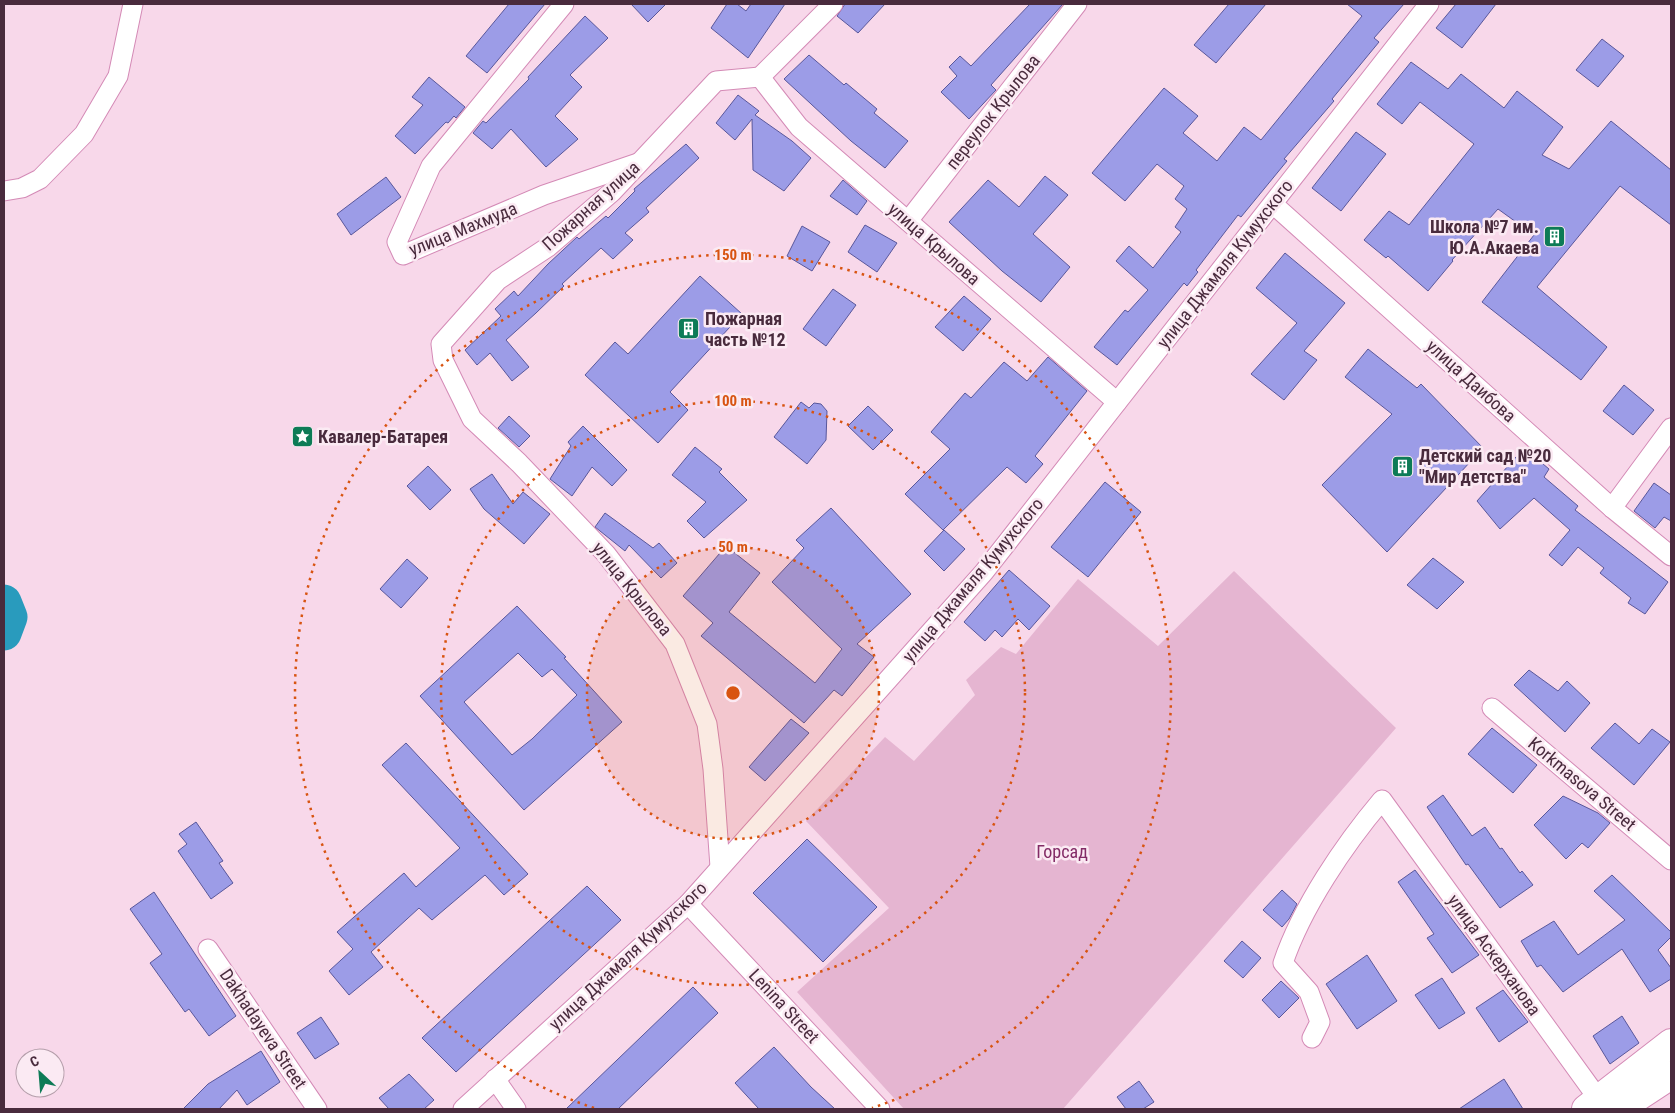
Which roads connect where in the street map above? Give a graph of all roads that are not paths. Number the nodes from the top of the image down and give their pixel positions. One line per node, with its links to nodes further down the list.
1 (133, 4): 8 (street)
2 (564, 4): 7 (street, улица Махмуда)
3 (833, 4): 6 (street)
4 (1077, 4): 10 (street, переулок Крылова)
5 (1429, 4): 9 (street, улица Джамаля Кумухского)
6 (760, 77): 7 (street, Пожарная улица); 10 (street, улица Крылова)
7 (641, 162): 11 (street, Пожарная улица)
8 (4, 191)
9 (1273, 204): 12 (street, улица Джамаля Кумухского); 14 (street, улица Даибова)
10 (908, 221): 12 (street, улица Крылова)
11 (443, 360): 18 (street, улица Крылова)
12 (1117, 402): 18 (street, улица Джамаля Кумухского)
13 (1671, 428): 14 (street)
14 (1612, 508): 15 (street, улица Даибова)
15 (1671, 556)
16 (1492, 708): 17 (street, Korkmasova Street)
17 (1671, 860)
18 (720, 867): 19 (street, улица Джамаля Кумухского)
19 (688, 904): 24 (street, улица Джамаля Кумухского); 29 (street, Lenina Street)
20 (208, 949): 26 (street, Dakhadayeva Street)
21 (1312, 1038): 25 (street, улица Аскерханова)
22 (1671, 1043): 25 (main road)
23 (1671, 1075): 25 (main road)
24 (495, 1078): 27 (street, улица Джамаля Кумухского); 28 (street)
25 (1602, 1107)
26 (317, 1109)
27 (462, 1109)
28 (516, 1109)
29 (880, 1109)

